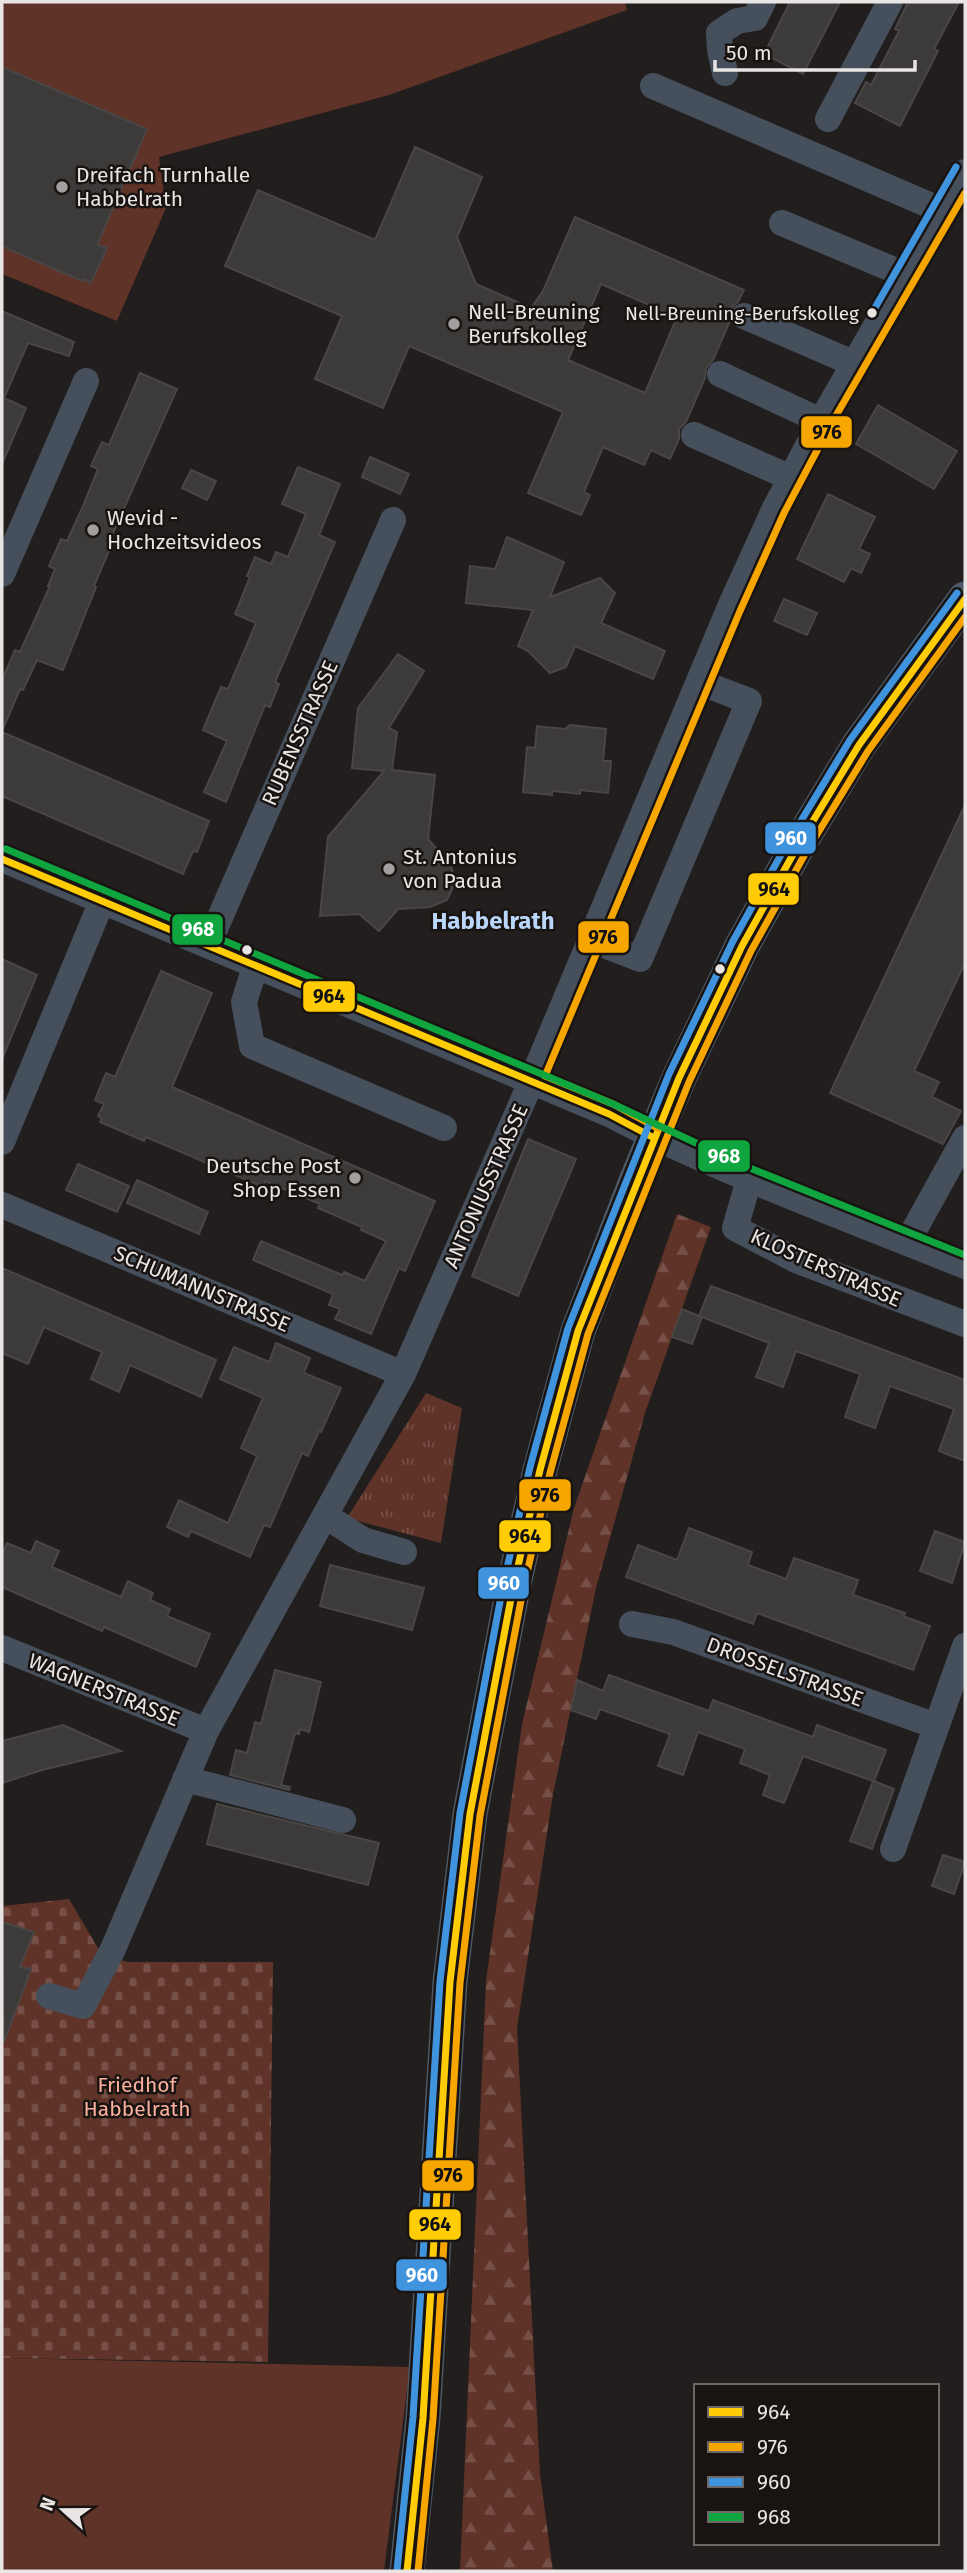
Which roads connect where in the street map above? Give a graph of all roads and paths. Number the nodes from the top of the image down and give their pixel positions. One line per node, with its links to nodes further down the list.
1 (763, 2): 3 (street)
2 (890, 2): 5 (street)
3 (725, 73)
4 (653, 86): 7 (street)
5 (828, 119)
6 (965, 172): 7 (street, ANTONIUSSTRASSE)
7 (943, 211): 9 (street, ANTONIUSSTRASSE)
8 (782, 223): 9 (street)
9 (906, 275): 11 (street, ANTONIUSSTRASSE)
10 (744, 316): 11 (street)
11 (855, 364): 14 (street, ANTONIUSSTRASSE)
12 (720, 374): 14 (street)
13 (86, 381): 18 (street)
14 (821, 421): 16 (street, ANTONIUSSTRASSE)
15 (694, 435): 16 (street)
16 (791, 478): 20 (street, ANTONIUSSTRASSE)
17 (393, 520): 24 (street, RUBENSSTRASSE)
18 (2, 574)
19 (965, 599): 29 (main road)
20 (699, 682): 23 (street, ANTONIUSSTRASSE); 23 (street)
21 (2, 859): 22 (street)
22 (102, 901): 24 (street); 27 (street)
23 (591, 940): 26 (street, ANTONIUSSTRASSE)
24 (208, 945): 25 (street)
25 (255, 967): 26 (street); 28 (street)
26 (531, 1082): 29 (street); 37 (street, ANTONIUSSTRASSE)
27 (10, 1104): 31 (street)
28 (444, 1128)
29 (654, 1138): 32 (street); 50 (main road)
30 (965, 1138): 34 (street)
31 (2, 1142)
32 (749, 1180): 34 (street); 36 (street, KLOSTERSTRASSE)
33 (2, 1205): 37 (street, SCHUMANNSTRASSE)
34 (906, 1242): 35 (street)
35 (965, 1266)
36 (965, 1325)
37 (403, 1374): 38 (street, ANTONIUSSTRASSE)
38 (326, 1516): 39 (street); 45 (street, ANTONIUSSTRASSE)
39 (404, 1552)
40 (632, 1624): 44 (street, DROSSELSTRASSE)
41 (965, 1646): 43 (street)
42 (2, 1648): 45 (street, WAGNERSTRASSE)
43 (956, 1698): 44 (street)
44 (936, 1726): 48 (street)
45 (205, 1731): 46 (street, ANTONIUSSTRASSE)
46 (185, 1779): 47 (street); 49 (street, ANTONIUSSTRASSE)
47 (343, 1820)
48 (893, 1850)
49 (49, 1996)
50 (407, 2571)

